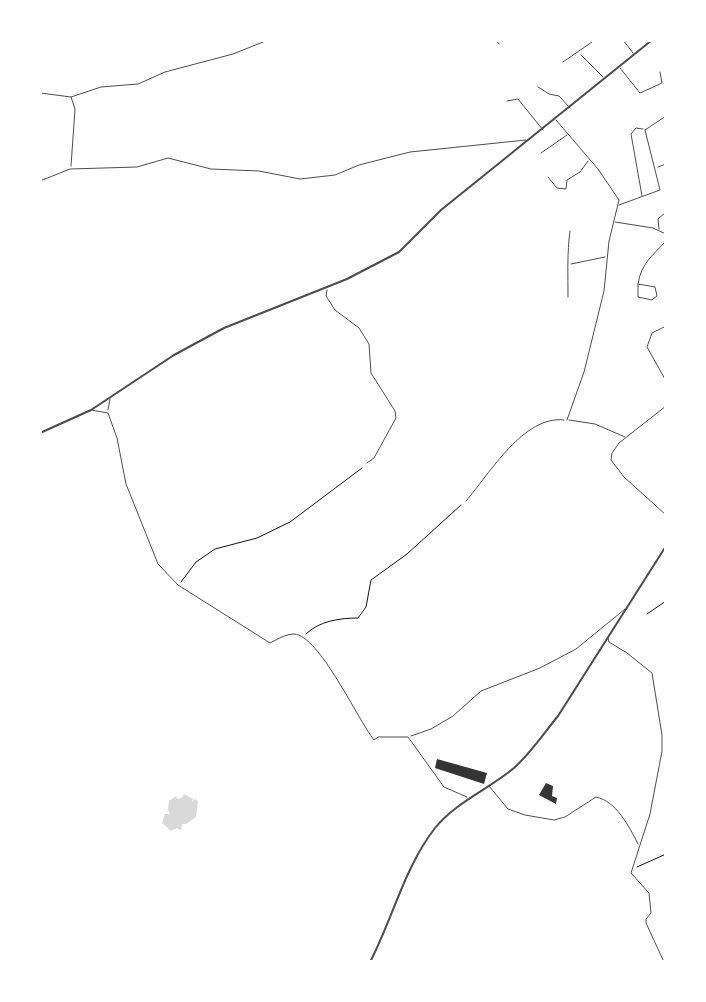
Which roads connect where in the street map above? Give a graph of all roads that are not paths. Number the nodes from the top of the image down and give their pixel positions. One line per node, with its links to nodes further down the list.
1 (268, 40): 13 (street)
2 (623, 40): 6 (street)
3 (652, 40): 6 (street)
4 (592, 42): 5 (street)
5 (580, 53): 7 (street); 10 (street)
6 (635, 55): 8 (street)
7 (563, 62)
8 (619, 66): 9 (street); 10 (street)
9 (660, 72)
10 (604, 78): 15 (street)
11 (538, 87): 15 (street)
12 (40, 93): 13 (street)
13 (71, 97): 28 (street)
14 (507, 101): 18 (street)
15 (570, 108): 17 (street)
16 (666, 116): 19 (street)
17 (556, 120): 18 (street); 20 (street)
18 (543, 130): 21 (street)
19 (645, 130): 27 (street); 33 (street)
20 (569, 134): 24 (street); 25 (street)
21 (530, 139): 22 (street); 23 (street)
22 (513, 142): 23 (street); 28 (street)
23 (516, 150): 46 (street)
24 (541, 153)
25 (590, 160): 32 (street); 34 (street)
26 (666, 164): 27 (street)
27 (655, 168): 33 (street)
28 (70, 169): 30 (street)
29 (548, 177): 32 (street)
30 (40, 181)
31 (572, 188): 32 (street)
32 (566, 189)
33 (642, 196): 35 (street)
34 (619, 200): 35 (street); 36 (street)
35 (626, 201): 36 (street)
36 (618, 205): 38 (street)
37 (666, 212): 39 (street)
38 (615, 222): 39 (street); 43 (street)
39 (659, 230): 41 (street)
40 (570, 231): 44 (street)
41 (666, 234)
42 (666, 241): 45 (street)
43 (607, 257): 44 (street); 56 (street)
44 (568, 264): 49 (street)
45 (638, 284): 45 (street)
46 (328, 287): 47 (street); 48 (street)
47 (321, 290): 48 (street); 52 (street)
48 (326, 296): 59 (street)
49 (568, 297)
50 (666, 326): 51 (street)
51 (666, 381)
52 (111, 397): 54 (street); 55 (street)
53 (666, 406): 58 (street)
54 (91, 410): 55 (street); 57 (street)
55 (108, 413): 65 (street)
56 (567, 420): 58 (street); 60 (street)
57 (40, 433)
58 (625, 437): 61 (street)
59 (367, 463)
60 (466, 501)
61 (666, 515)
62 (666, 546): 63 (street)
63 (625, 609): 64 (street); 65 (street)
64 (608, 636): 66 (street); 68 (street)
65 (408, 737): 67 (street)
66 (489, 785): 67 (street); 68 (street)
67 (469, 799): 69 (street)
68 (639, 846): 70 (street)
69 (370, 962)
70 (664, 962)

